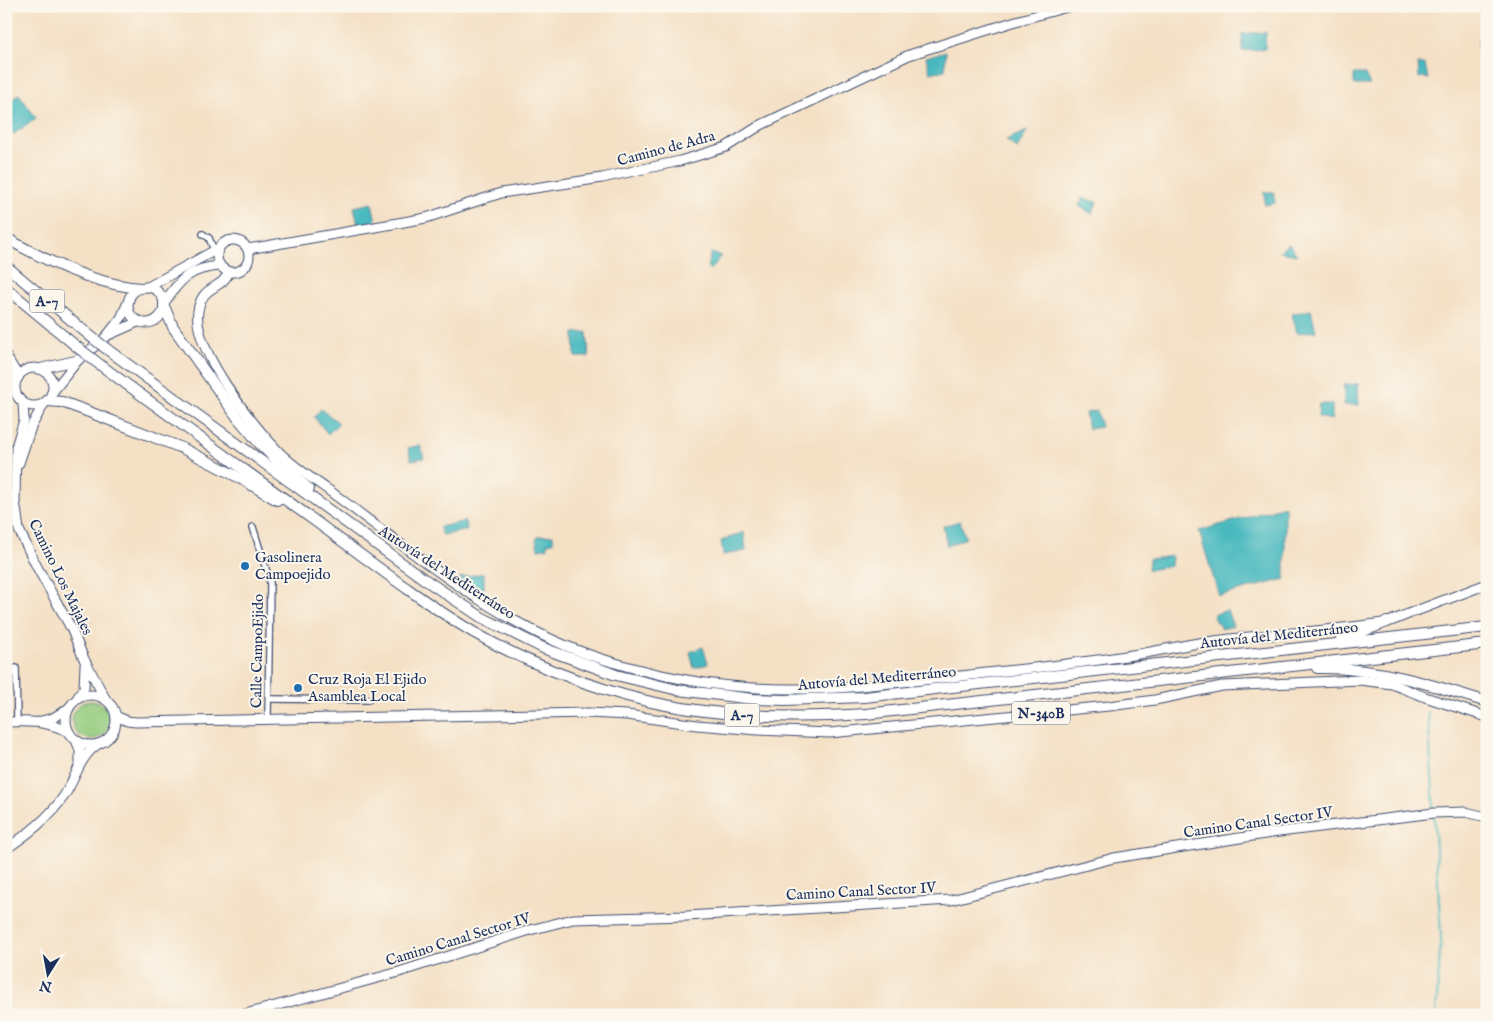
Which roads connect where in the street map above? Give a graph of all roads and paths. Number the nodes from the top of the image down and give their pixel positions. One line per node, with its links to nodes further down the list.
1 (1071, 6): 5 (street, Camino de Adra)
2 (203, 234): 4 (street)
3 (6, 238): 10 (highway)
4 (216, 249): 5 (street); 7 (street); 10 (street)
5 (248, 249): 8 (street)
6 (6, 266): 26 (highway, Autovía del Mediterráneo / A-7, bridge)
7 (220, 266): 8 (street); 12 (street)
8 (229, 272): 29 (street)
9 (6, 288): 27 (highway, Autovía del Mediterráneo / A-7, bridge)
10 (144, 288): 11 (street); 12 (street)
11 (129, 300): 13 (street); 14 (street)
12 (164, 304): 13 (street); 26 (highway)
13 (140, 321): 14 (street)
14 (106, 337): 16 (street)
15 (6, 358): 18 (highway)
16 (78, 360): 17 (street); 22 (street, Camino Los Majales)
17 (38, 369): 18 (street); 22 (street)
18 (18, 378): 19 (street); 21 (street)
19 (6, 386)
20 (6, 394): 21 (street)
21 (16, 395): 23 (street)
22 (48, 399): 23 (street); 24 (street, Camino Los Majales); 27 (highway)
23 (24, 403): 24 (street, Camino Los Majales)
24 (16, 476): 33 (street, Camino Los Majales)
25 (253, 527): 36 (street, Calle CampoEjido)
26 (367, 538): 32 (highway, Autovía del Mediterráneo / A-7)
27 (357, 552): 35 (highway, Autovía del Mediterráneo / A-7)
28 (1487, 584): 29 (street)
29 (1387, 622): 32 (highway)
30 (1487, 627): 32 (highway, Autovía del Mediterráneo / A-7)
31 (1487, 644): 35 (highway, Autovía del Mediterráneo / A-7)
32 (1297, 648)
33 (84, 660): 37 (street); 38 (street)
34 (16, 668): 46 (street)
35 (1268, 668): 40 (highway)
36 (269, 699): 39 (street); 44 (street, Calle CampoEjido)
37 (76, 700): 38 (street); 41 (street)
38 (106, 700): 42 (street)
39 (368, 700)
40 (1487, 702)
41 (68, 708): 47 (street); 50 (street)
42 (116, 716): 48 (street, N-340B); 49 (street)
43 (1487, 717): 44 (street, N-340B)
44 (268, 718): 48 (street, N-340B)
45 (6, 722): 46 (street)
46 (16, 722): 47 (street)
47 (38, 722): 50 (street)
48 (136, 722): 49 (street, N-340B)
49 (114, 730): 52 (street, N-340B)
50 (69, 732): 51 (street)
51 (76, 740): 52 (street); 53 (street)
52 (98, 744): 53 (street)
53 (80, 763): 55 (street)
54 (1487, 817): 56 (street, Camino Canal Sector IV)
55 (6, 849)
56 (242, 1015)

